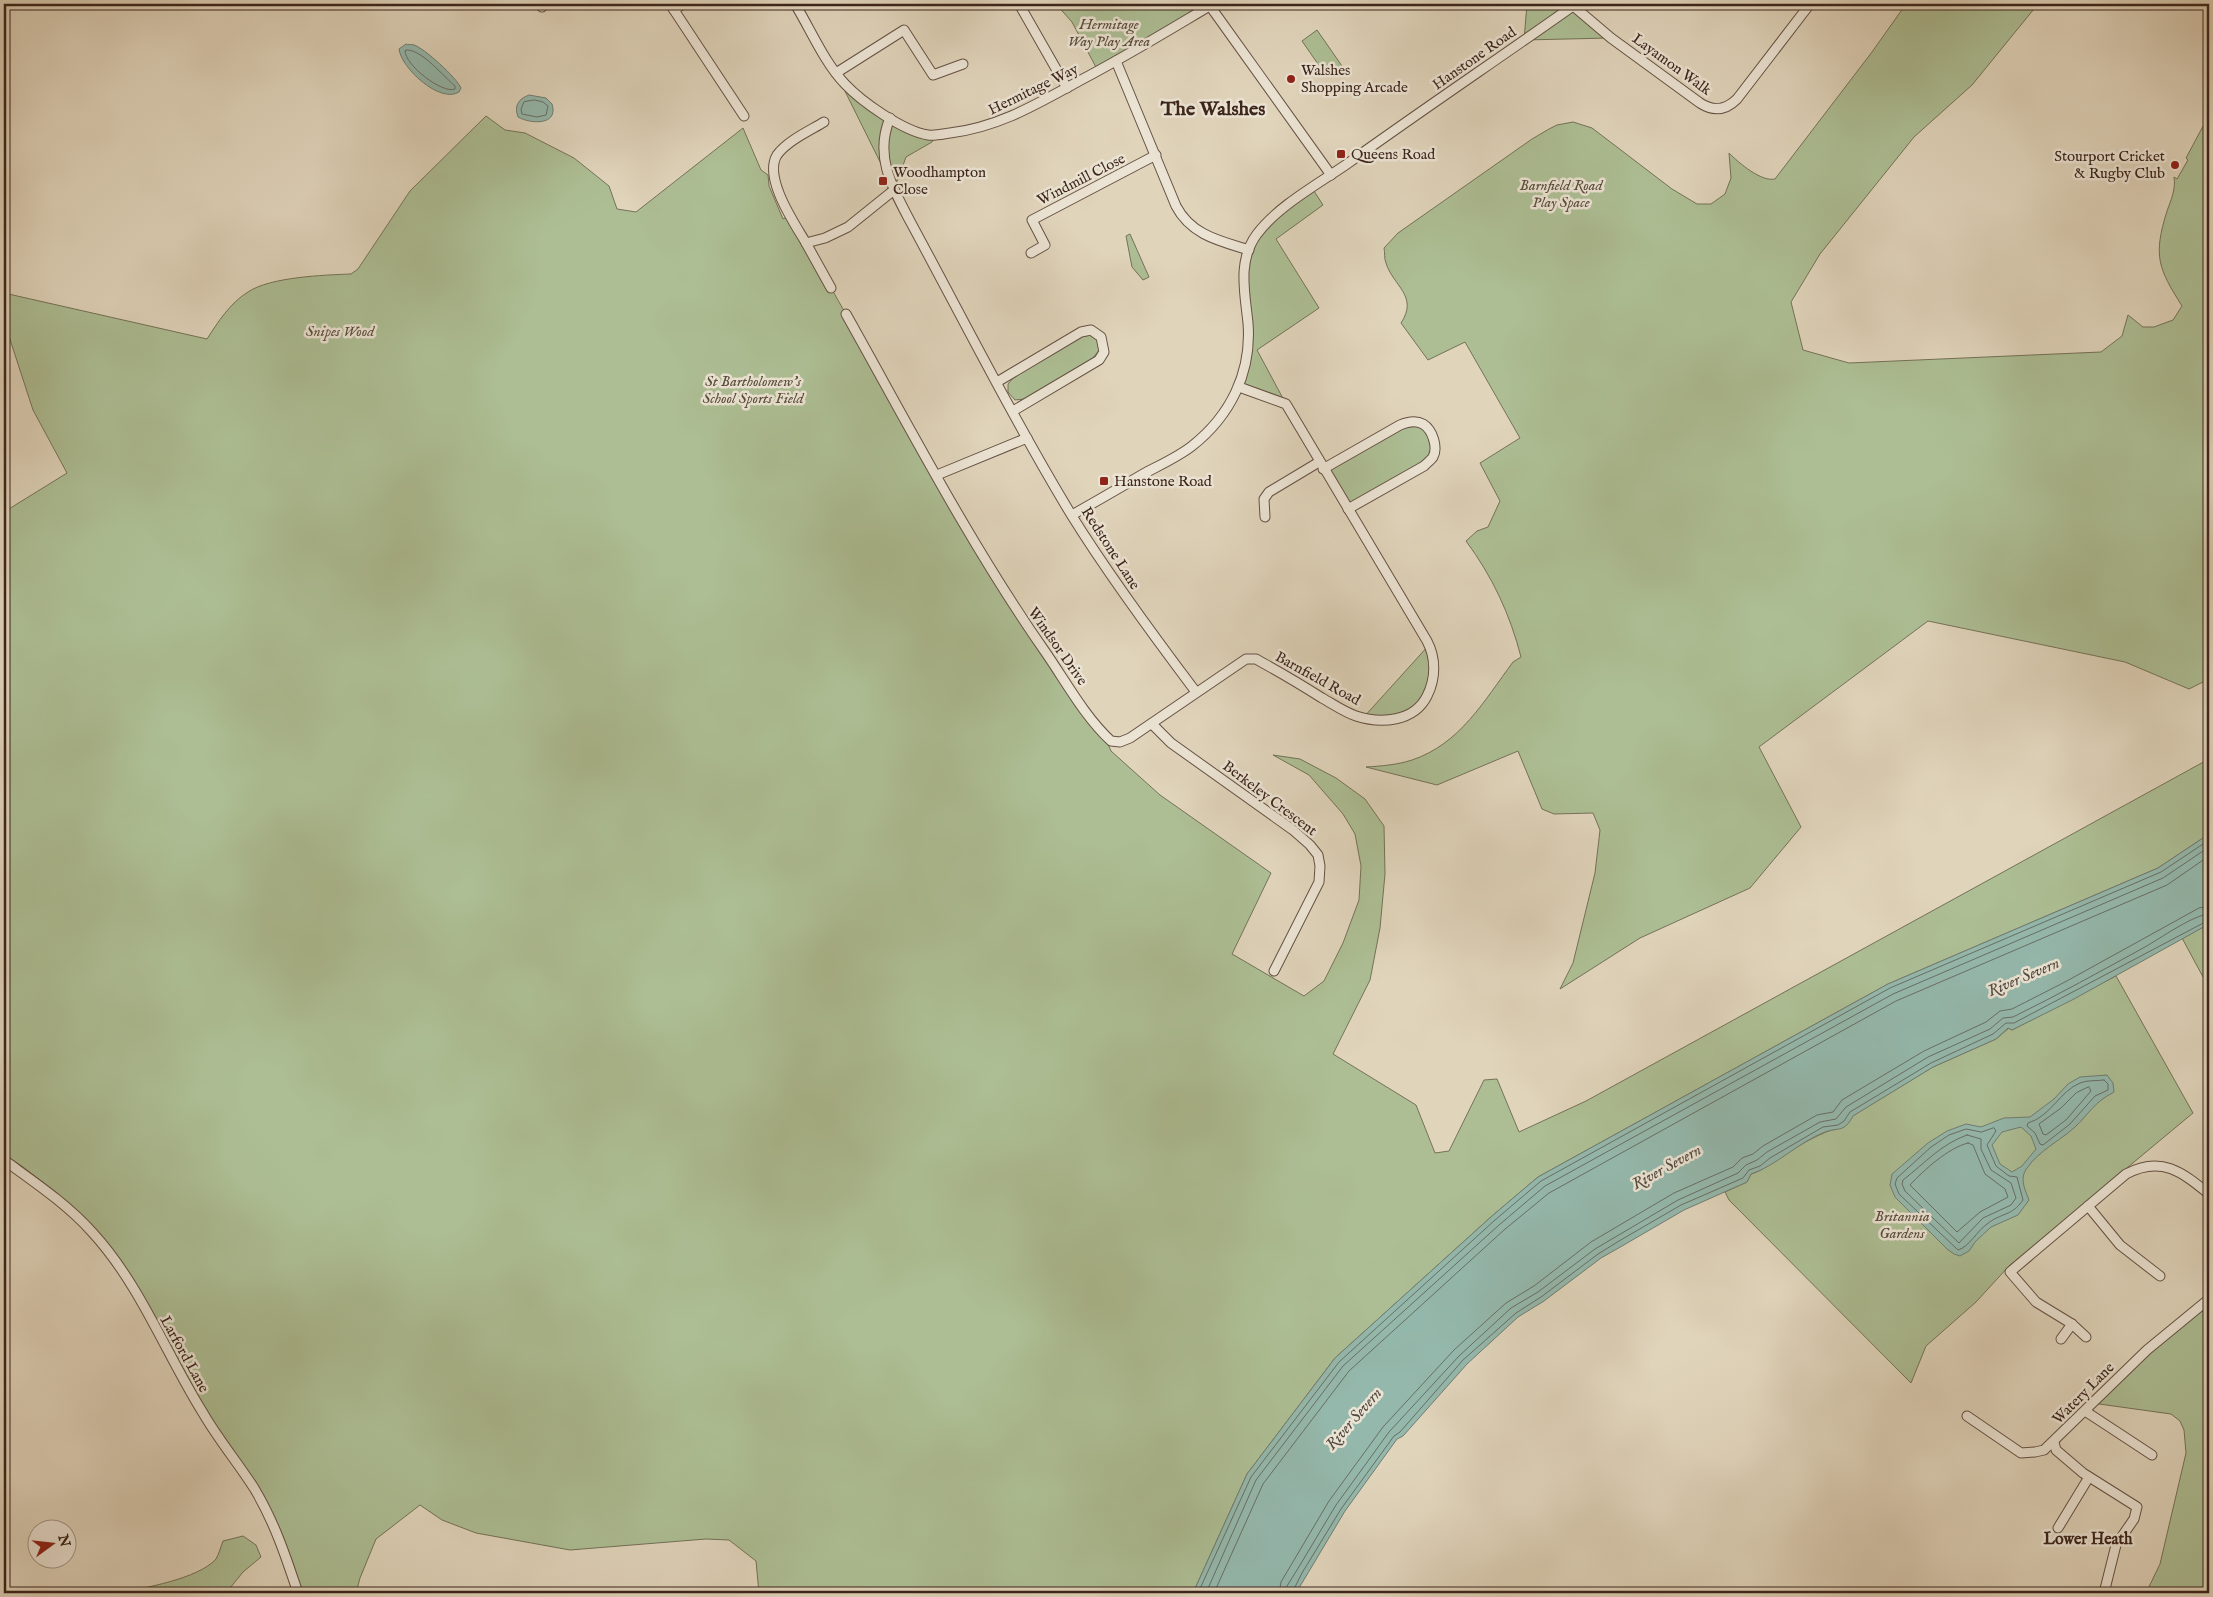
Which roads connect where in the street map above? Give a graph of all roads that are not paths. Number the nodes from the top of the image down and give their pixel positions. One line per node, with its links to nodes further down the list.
1 (683, 4): 7 (street)
2 (795, 4): 10 (street)
3 (1019, 4): 11 (street)
4 (1810, 4): 6 (street, Layamon Walk)
5 (1212, 5): 8 (street, Hermitage Way); 16 (street)
6 (1572, 5): 16 (street, Hanstone Road)
7 (672, 7): 12 (street)
8 (1116, 62): 11 (street, Hermitage Way); 15 (street)
9 (963, 64): 10 (street)
10 (836, 73): 13 (street, Hermitage Way)
11 (1067, 88): 13 (street, Hermitage Way)
12 (744, 116)
13 (890, 118): 17 (street, Redstone Lane)
14 (824, 122): 18 (street)
15 (1156, 155): 19 (street); 20 (street, Windmill Close)
16 (1331, 175): 19 (street, Hanstone Road)
17 (894, 190): 18 (street); 23 (street, Redstone Lane)
18 (806, 243): 21 (street)
19 (1249, 250): 24 (street, Hanstone Road)
20 (1031, 253)
21 (831, 288)
22 (846, 314): 28 (street, Windsor Drive)
23 (997, 382): 25 (street, Redstone Lane); 25 (street)
24 (1239, 387): 27 (street, Barnfield Road); 30 (street, Hanstone Road)
25 (1013, 411): 26 (street, Redstone Lane)
26 (1027, 438): 28 (street); 30 (street, Redstone Lane)
27 (1321, 465): 29 (street, Barnfield Road); 29 (street); 31 (street)
28 (937, 475): 33 (street, Windsor Drive)
29 (1348, 509): 32 (street, Barnfield Road)
30 (1072, 516): 32 (street, Redstone Lane)
31 (1265, 517)
32 (1196, 692): 33 (street, Windsor Drive)
33 (1152, 724): 34 (street, Berkeley Crescent)
34 (1274, 971)
35 (4, 1160): 49 (street, Larford Lane)
36 (2209, 1194): 37 (street)
37 (2088, 1206): 38 (street); 40 (street)
38 (2160, 1276)
39 (2209, 1299): 43 (street, Watery Lane)
40 (2072, 1324): 41 (street); 42 (street)
41 (2086, 1337)
42 (2061, 1339)
43 (2085, 1411): 45 (street, Watery Lane); 46 (street)
44 (1967, 1416): 45 (street, Watery Lane)
45 (2054, 1442): 47 (street)
46 (2152, 1455)
47 (2089, 1477): 48 (street); 50 (street)
48 (2058, 1528)
49 (298, 1593)
50 (2104, 1593)

